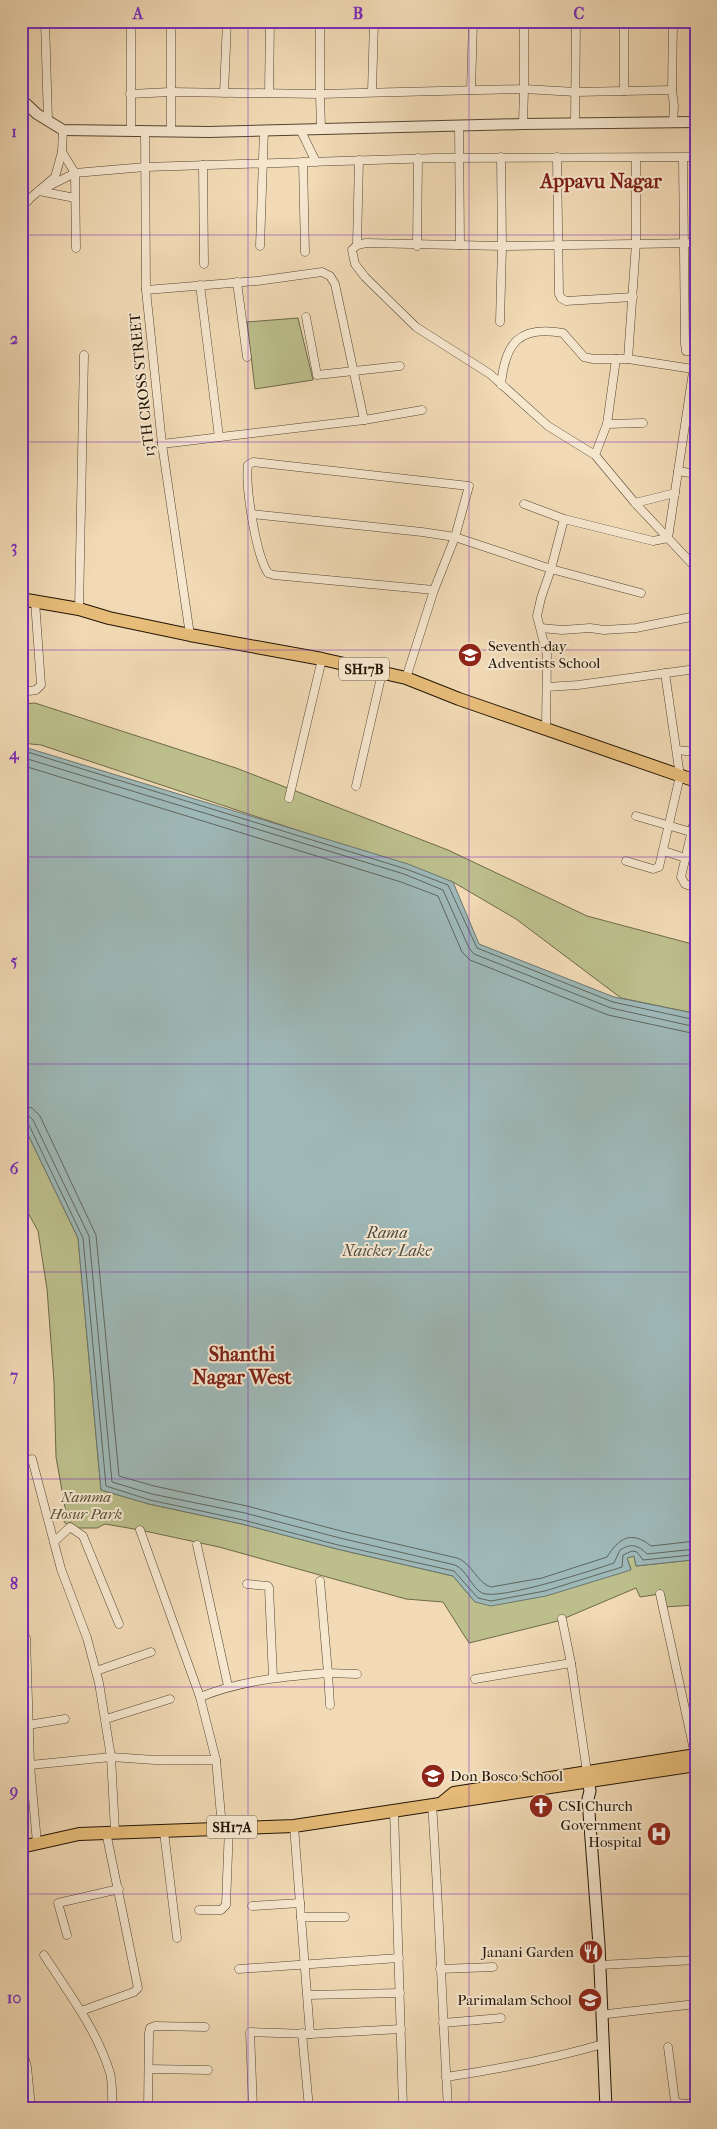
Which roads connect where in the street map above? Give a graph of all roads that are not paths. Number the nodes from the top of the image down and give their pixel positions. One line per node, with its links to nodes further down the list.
1 (45, 21): 25 (street)
2 (131, 21): 22 (street)
3 (172, 21): 17 (street)
4 (227, 21): 20 (street)
5 (270, 21): 21 (street)
6 (320, 21): 23 (street)
7 (374, 21): 18 (street)
8 (473, 21): 14 (street)
9 (524, 21): 13 (street)
10 (576, 21): 19 (street)
11 (624, 21): 16 (street)
12 (673, 21): 15 (street)
13 (524, 89): 14 (street); 19 (street); 29 (street)
14 (471, 90): 18 (street)
15 (672, 90): 16 (street); 26 (street)
16 (624, 91): 19 (street)
17 (170, 92): 20 (street); 22 (street); 37 (street)
18 (372, 92): 23 (street)
19 (576, 92): 28 (street)
20 (224, 93): 21 (street)
21 (269, 93): 23 (street)
22 (130, 94): 34 (street)
23 (320, 94): 32 (street)
24 (21, 99): 25 (street)
25 (48, 121): 33 (street)
26 (673, 122): 27 (street); 28 (street)
27 (696, 122)
28 (576, 123): 29 (street)
29 (523, 124): 30 (street)
30 (459, 125): 32 (street); 42 (street)
31 (300, 129): 32 (street); 35 (street); 48 (street)
32 (321, 129)
33 (63, 130): 34 (street); 38 (street)
34 (131, 130): 36 (street)
35 (264, 130): 37 (street); 49 (street)
36 (145, 131): 37 (street); 51 (street, 13TH CROSS STREET)
37 (171, 131)
38 (62, 152): 52 (street); 54 (street)
39 (557, 157): 43 (street); 44 (street); 63 (street)
40 (696, 157): 45 (street)
41 (418, 158): 42 (street); 46 (street); 65 (street)
42 (459, 158): 43 (street); 62 (street)
43 (501, 158): 66 (street)
44 (636, 158): 45 (street); 58 (street)
45 (683, 158): 59 (street)
46 (359, 160): 48 (street); 61 (street)
47 (303, 162): 48 (street); 49 (street); 68 (street)
48 (316, 162)
49 (263, 163): 50 (street); 64 (street)
50 (203, 165): 51 (street); 69 (street)
51 (145, 167): 52 (street); 72 (street, 13TH CROSS STREET)
52 (75, 173): 54 (street); 55 (street)
53 (21, 191): 56 (street)
54 (39, 191): 55 (street); 56 (street)
55 (75, 198): 67 (street)
56 (28, 201): 57 (street)
57 (21, 206)
58 (636, 243): 59 (street); 63 (street); 73 (street)
59 (683, 243): 60 (street); 76 (street)
60 (696, 243)
61 (357, 245): 65 (street); 84 (street)
62 (460, 245): 65 (street); 66 (street)
63 (559, 245): 66 (street); 73 (street)
64 (260, 246)
65 (417, 246)
66 (502, 246): 75 (street)
67 (76, 248)
68 (305, 252)
69 (204, 264)
70 (237, 282): 71 (street); 78 (street); 83 (street)
71 (200, 285): 72 (street); 89 (street)
72 (146, 290): 90 (street, 13TH CROSS STREET)
73 (633, 297): 80 (street)
74 (306, 317): 83 (street)
75 (500, 322)
76 (696, 352): 82 (street)
77 (84, 355): 107 (street)
78 (247, 358)
79 (616, 359): 80 (street); 84 (street); 88 (street)
80 (628, 359): 82 (street)
81 (400, 366): 83 (street)
82 (693, 369): 92 (street)
83 (354, 371): 86 (street)
84 (501, 385): 91 (street)
85 (422, 410): 86 (street)
86 (364, 420): 89 (street)
87 (643, 423): 88 (street)
88 (607, 424): 91 (street)
89 (220, 437): 90 (street)
90 (162, 444): 110 (street, 13TH CROSS STREET)
91 (595, 455): 95 (street)
92 (678, 471): 93 (street); 94 (street)
93 (696, 474)
94 (675, 493): 95 (street); 100 (street)
95 (635, 502): 100 (street)
96 (524, 504): 98 (street)
97 (252, 514): 99 (street); 99 (street); 103 (street)
98 (564, 519): 100 (street); 102 (street)
99 (455, 537): 102 (street); 103 (street)
100 (668, 538): 101 (street)
101 (696, 568)
102 (551, 569): 104 (street); 109 (street)
103 (434, 590): 115 (street)
104 (641, 593)
105 (21, 599): 106 (main road, SH17B)
106 (35, 601): 107 (main road, SH17B); 117 (street)
107 (79, 609): 110 (main road, SH17B)
108 (696, 616): 109 (street)
109 (541, 628): 116 (street)
110 (190, 635): 111 (main road, SH17B)
111 (322, 660): 113 (main road, SH17B); 124 (street)
112 (696, 669): 114 (street)
113 (382, 673): 115 (main road, SH17B); 123 (street)
114 (665, 674): 116 (street); 119 (street)
115 (406, 678): 118 (main road, SH17B)
116 (547, 687): 118 (street)
117 (21, 692)
118 (546, 728): 121 (main road, SH17B)
119 (677, 750): 120 (street); 121 (street)
120 (696, 752)
121 (680, 776): 122 (main road, SH17B); 127 (street)
122 (696, 781)
123 (356, 786)
124 (289, 798)
125 (696, 813): 128 (street)
126 (636, 816): 127 (street)
127 (669, 827): 128 (street); 129 (street)
128 (692, 832): 130 (street)
129 (664, 851): 130 (street); 131 (street)
130 (686, 858): 132 (street)
131 (626, 860)
132 (696, 888)
133 (32, 1459): 135 (street)
134 (140, 1530): 152 (street)
135 (54, 1542): 141 (street); 145 (street)
136 (197, 1546): 151 (street)
137 (320, 1582): 146 (street)
138 (247, 1584): 149 (street)
139 (660, 1594): 160 (street)
140 (562, 1619): 144 (street)
141 (119, 1624)
142 (21, 1633): 148 (street)
143 (151, 1652): 145 (street)
144 (571, 1663): 150 (street); 163 (street)
145 (96, 1671): 156 (street)
146 (328, 1673): 147 (street); 149 (street); 154 (street)
147 (357, 1674)
148 (24, 1676): 157 (street)
149 (273, 1678): 151 (street)
150 (475, 1679)
151 (228, 1686): 152 (street)
152 (200, 1697): 161 (street)
153 (170, 1699): 156 (street)
154 (330, 1704)
155 (65, 1719): 157 (street)
156 (106, 1719): 159 (street)
157 (28, 1725): 158 (street)
158 (25, 1745): 162 (street)
159 (110, 1757): 161 (street); 162 (street); 168 (street)
160 (695, 1758): 163 (main road, SH17A)
161 (216, 1760): 167 (street)
162 (30, 1765): 170 (street)
163 (588, 1782): 164 (main road, SH17A); 188 (main road)
164 (438, 1803): 165 (main road, SH17A); 191 (street)
165 (394, 1809): 166 (main road, SH17A); 185 (street)
166 (294, 1826): 167 (main road, SH17A); 173 (street)
167 (225, 1827): 169 (main road, SH17A); 178 (street)
168 (111, 1832): 169 (main road, SH17A); 170 (main road, SH17A); 172 (street)
169 (164, 1832): 183 (street)
170 (37, 1843): 171 (main road, SH17A)
171 (21, 1847)
172 (118, 1888): 174 (street); 195 (street)
173 (300, 1902): 177 (street); 179 (street)
174 (58, 1903): 176 (street); 182 (street)
175 (694, 1903): 181 (street)
176 (50, 1905)
177 (252, 1906)
178 (199, 1910)
179 (301, 1917): 180 (street); 187 (street)
180 (345, 1917)
181 (696, 1929)
182 (67, 1935)
183 (177, 1938)
184 (44, 1955): 195 (street)
185 (399, 1958): 187 (street); 192 (street)
186 (696, 1960): 188 (street)
187 (305, 1964): 190 (street); 193 (street)
188 (602, 1965): 196 (main road); 202 (main road)
189 (493, 1967): 191 (street)
190 (240, 1969)
191 (440, 1969): 198 (street)
192 (400, 1993): 193 (street); 200 (street)
193 (308, 1995): 201 (street)
194 (696, 2004): 196 (street)
195 (81, 2011): 211 (street)
196 (607, 2014): 208 (main road)
197 (501, 2018): 198 (street)
198 (443, 2023): 207 (street)
199 (205, 2027): 205 (street)
200 (401, 2029): 201 (street); 215 (street)
201 (306, 2034): 213 (street); 214 (street)
202 (603, 2044): 207 (street); 208 (main road)
203 (21, 2045): 210 (street)
204 (668, 2047): 209 (street)
205 (148, 2070): 206 (street); 212 (street)
206 (208, 2070)
207 (446, 2077): 216 (street)
208 (606, 2082): 217 (main road)
209 (696, 2105)
210 (31, 2108)
211 (112, 2108)
212 (148, 2108)
213 (253, 2108)
214 (309, 2108)
215 (403, 2108)
216 (448, 2108)
217 (606, 2108)

